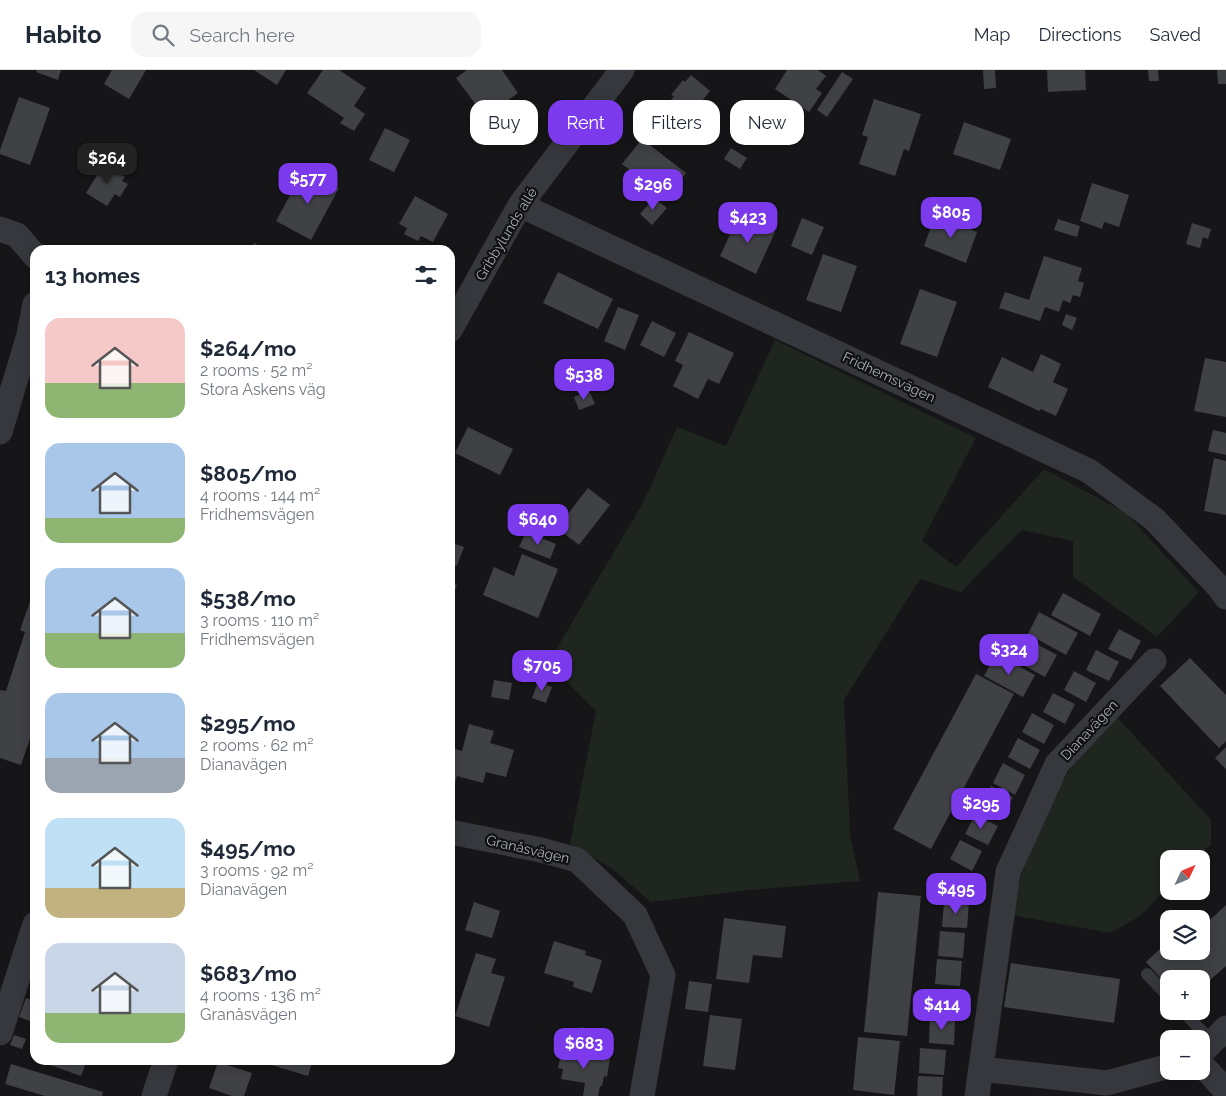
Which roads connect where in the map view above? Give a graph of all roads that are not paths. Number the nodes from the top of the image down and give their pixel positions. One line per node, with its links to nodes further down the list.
1 (622, 70): 2 (street, Gribbylunds allé)
2 (520, 205): 5 (street, Gribbylunds allé); 8 (street, Fridhemsvägen)
3 (0, 229): 4 (street)
4 (30, 250)
5 (455, 321)
6 (30, 343): 7 (street)
7 (0, 432)
8 (1224, 587)
9 (1154, 661): 19 (street, Dianavägen)
10 (455, 833): 23 (street, Granåsvägen)
11 (30, 940): 15 (street)
12 (1147, 974): 13 (lane)
13 (1160, 988)
14 (1192, 1020): 16 (lane)
15 (0, 1033)
16 (1213, 1041)
17 (164, 1065): 22 (street)
18 (1160, 1068): 19 (street)
19 (981, 1069): 24 (street, Dianavägen)
20 (1210, 1074): 21 (street)
21 (1226, 1091)
22 (154, 1096)
23 (642, 1096)
24 (977, 1096)

